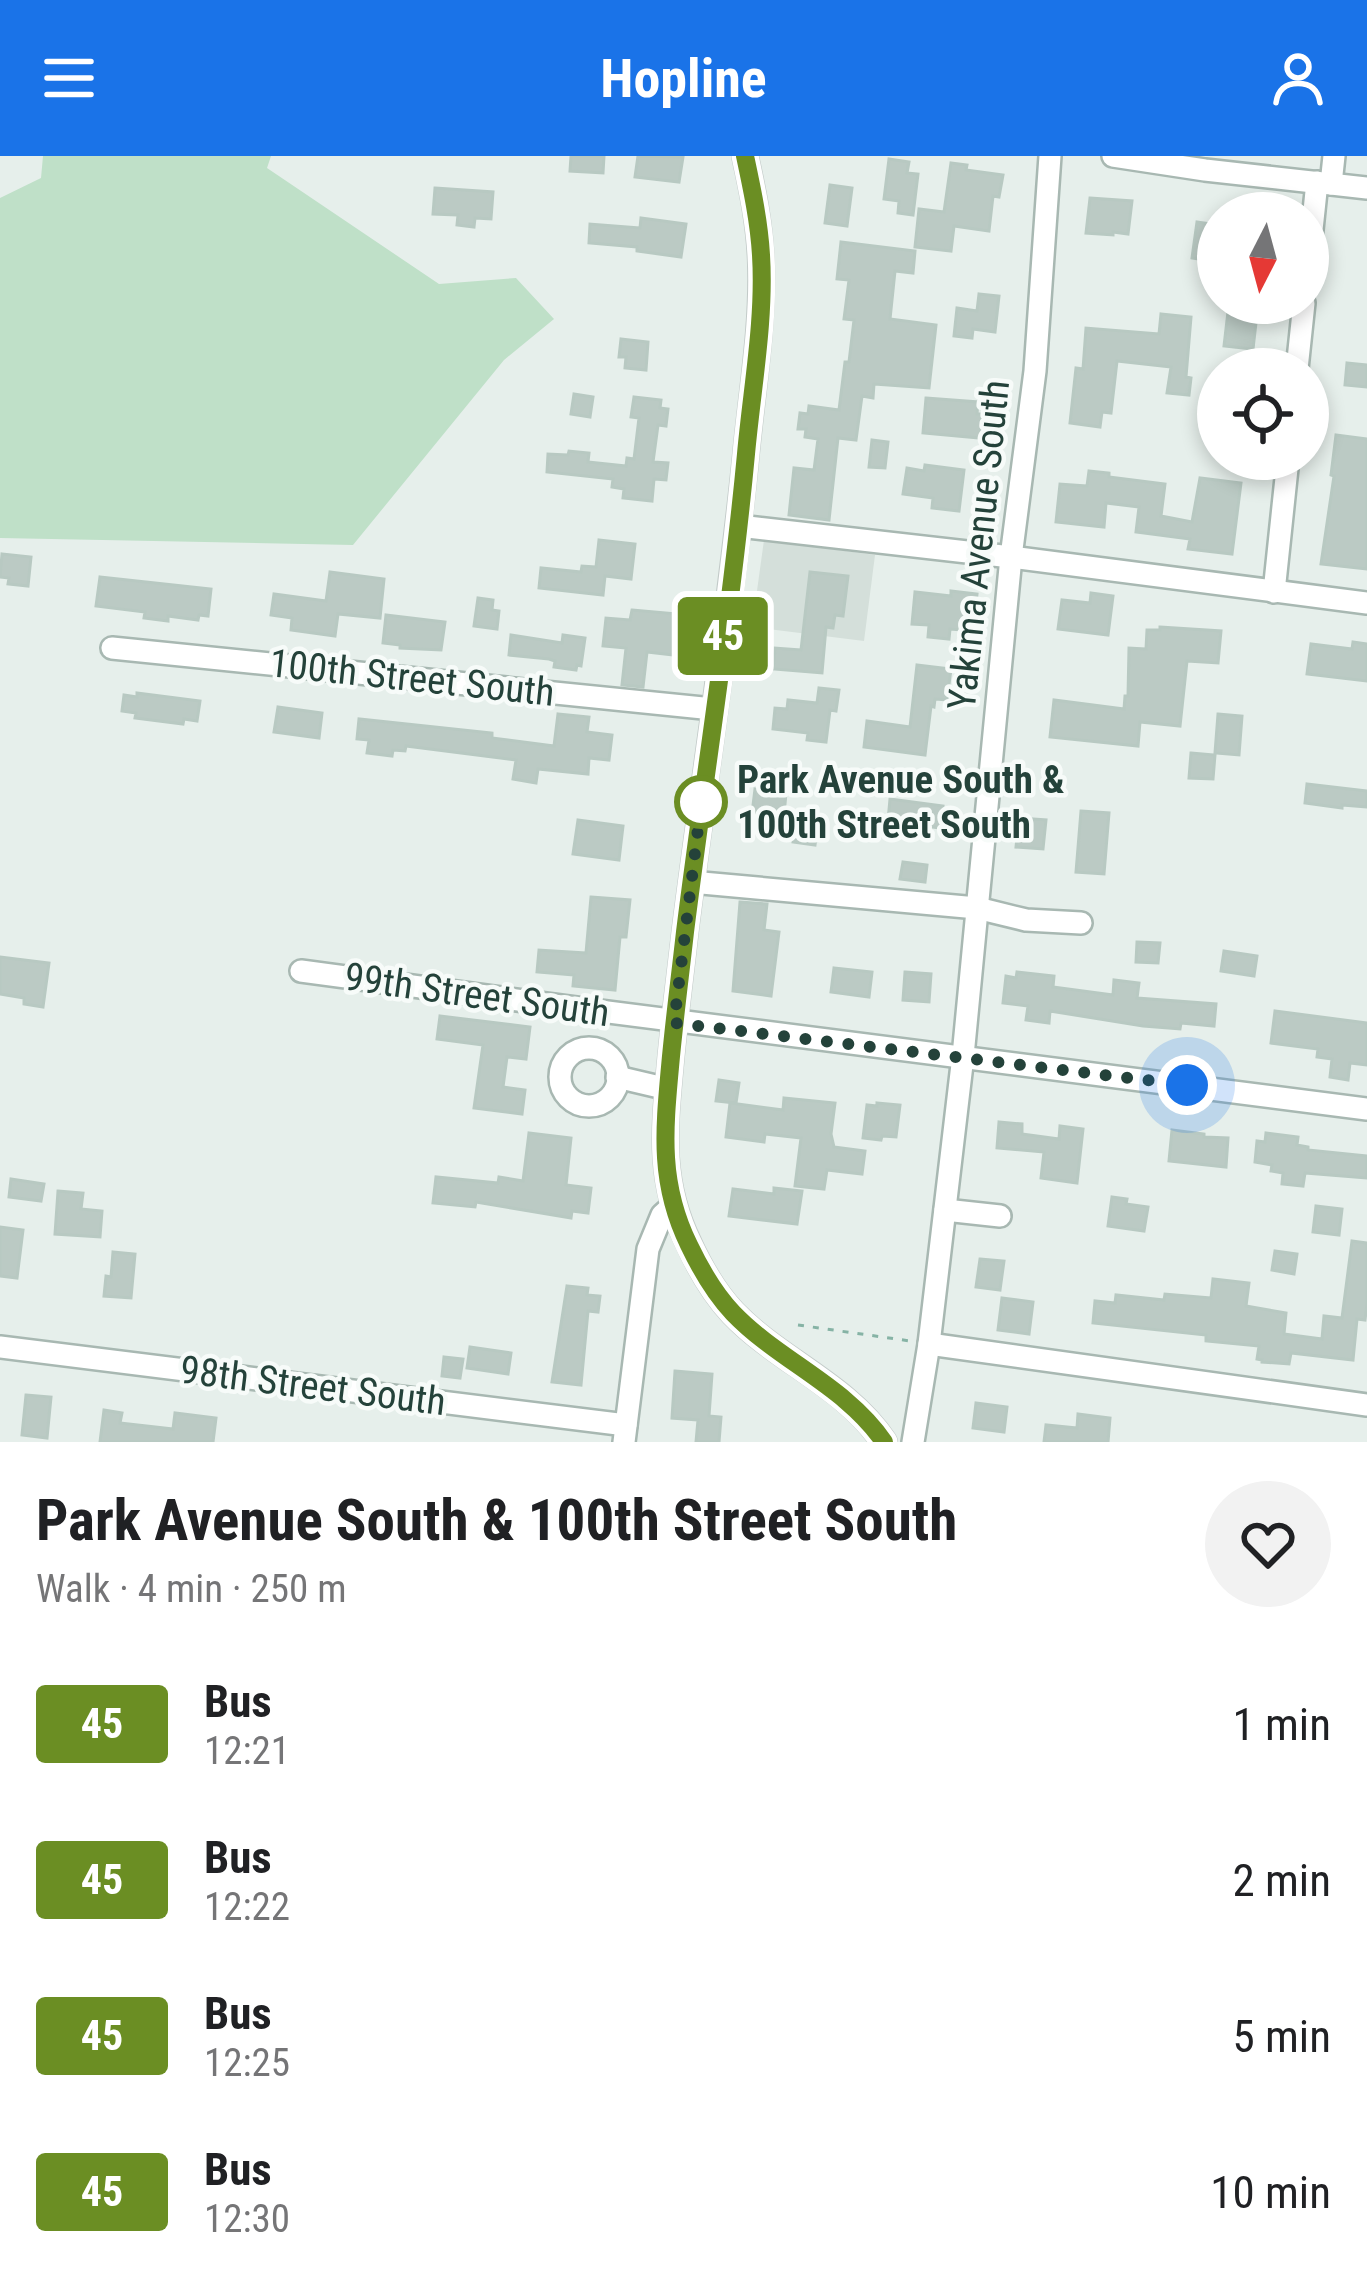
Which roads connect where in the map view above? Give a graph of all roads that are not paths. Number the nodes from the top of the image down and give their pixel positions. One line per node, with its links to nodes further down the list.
1 (745, 156): 9 (main road)
2 (1050, 156): 10 (street, Yakima Avenue South)
3 (1114, 156): 5 (street)
4 (1334, 156): 5 (street)
5 (1324, 183): 6 (street); 7 (street)
6 (1367, 188)
7 (1322, 192)
8 (1286, 480): 11 (street)
9 (739, 526): 10 (street); 14 (main road)
10 (1011, 557): 11 (street); 16 (street, Yakima Avenue South)
11 (1274, 592): 12 (street)
12 (1367, 603)
13 (112, 648): 14 (street, 100th Street South)
14 (713, 709): 15 (main road)
15 (691, 882): 16 (street); 19 (main road)
16 (977, 908): 17 (street); 20 (street, Yakima Avenue South)
17 (1082, 923)
18 (301, 970): 19 (street, 99th Street South)
19 (674, 1023): 20 (street, 99th Street South); 22 (main road)
20 (963, 1056): 23 (street, 99th Street South); 25 (street, Yakima Avenue South)
21 (617, 1077): 22 (street)
22 (668, 1089): 24 (main road)
23 (1367, 1109)
24 (672, 1206): 30 (street); 31 (main road)
25 (945, 1210): 26 (street); 27 (street, Yakima Avenue South)
26 (1000, 1216)
27 (929, 1344): 29 (street); 32 (street, Yakima Avenue South)
28 (0, 1347): 30 (street, 98th Street South)
29 (1367, 1405)
30 (625, 1433)
31 (884, 1442)
32 (913, 1442)

